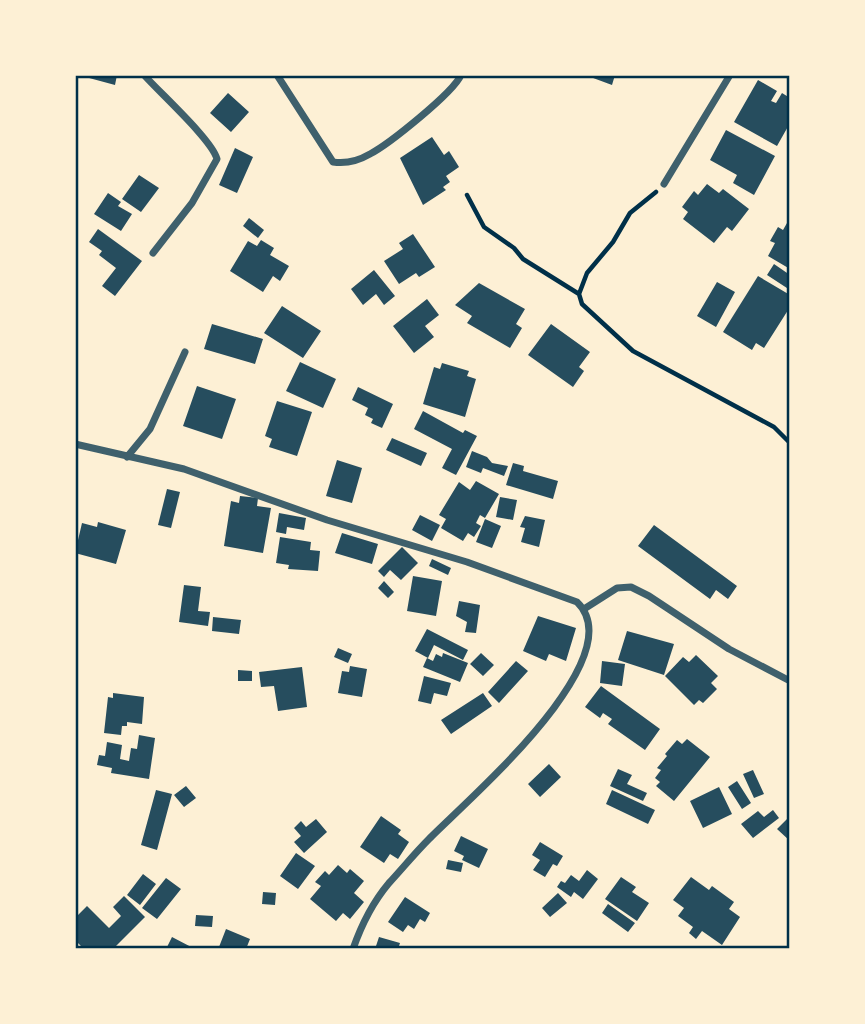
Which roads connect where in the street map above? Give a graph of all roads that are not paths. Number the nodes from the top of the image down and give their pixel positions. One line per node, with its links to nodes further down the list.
1 (145, 75): 6 (street)
2 (277, 75): 3 (street)
3 (461, 75)
4 (730, 75): 5 (street)
5 (664, 184)
6 (153, 253)
7 (185, 352): 9 (street)
8 (75, 444): 9 (street)
9 (127, 457): 10 (street)
10 (584, 609): 11 (street); 12 (street)
11 (790, 681)
12 (353, 949)

